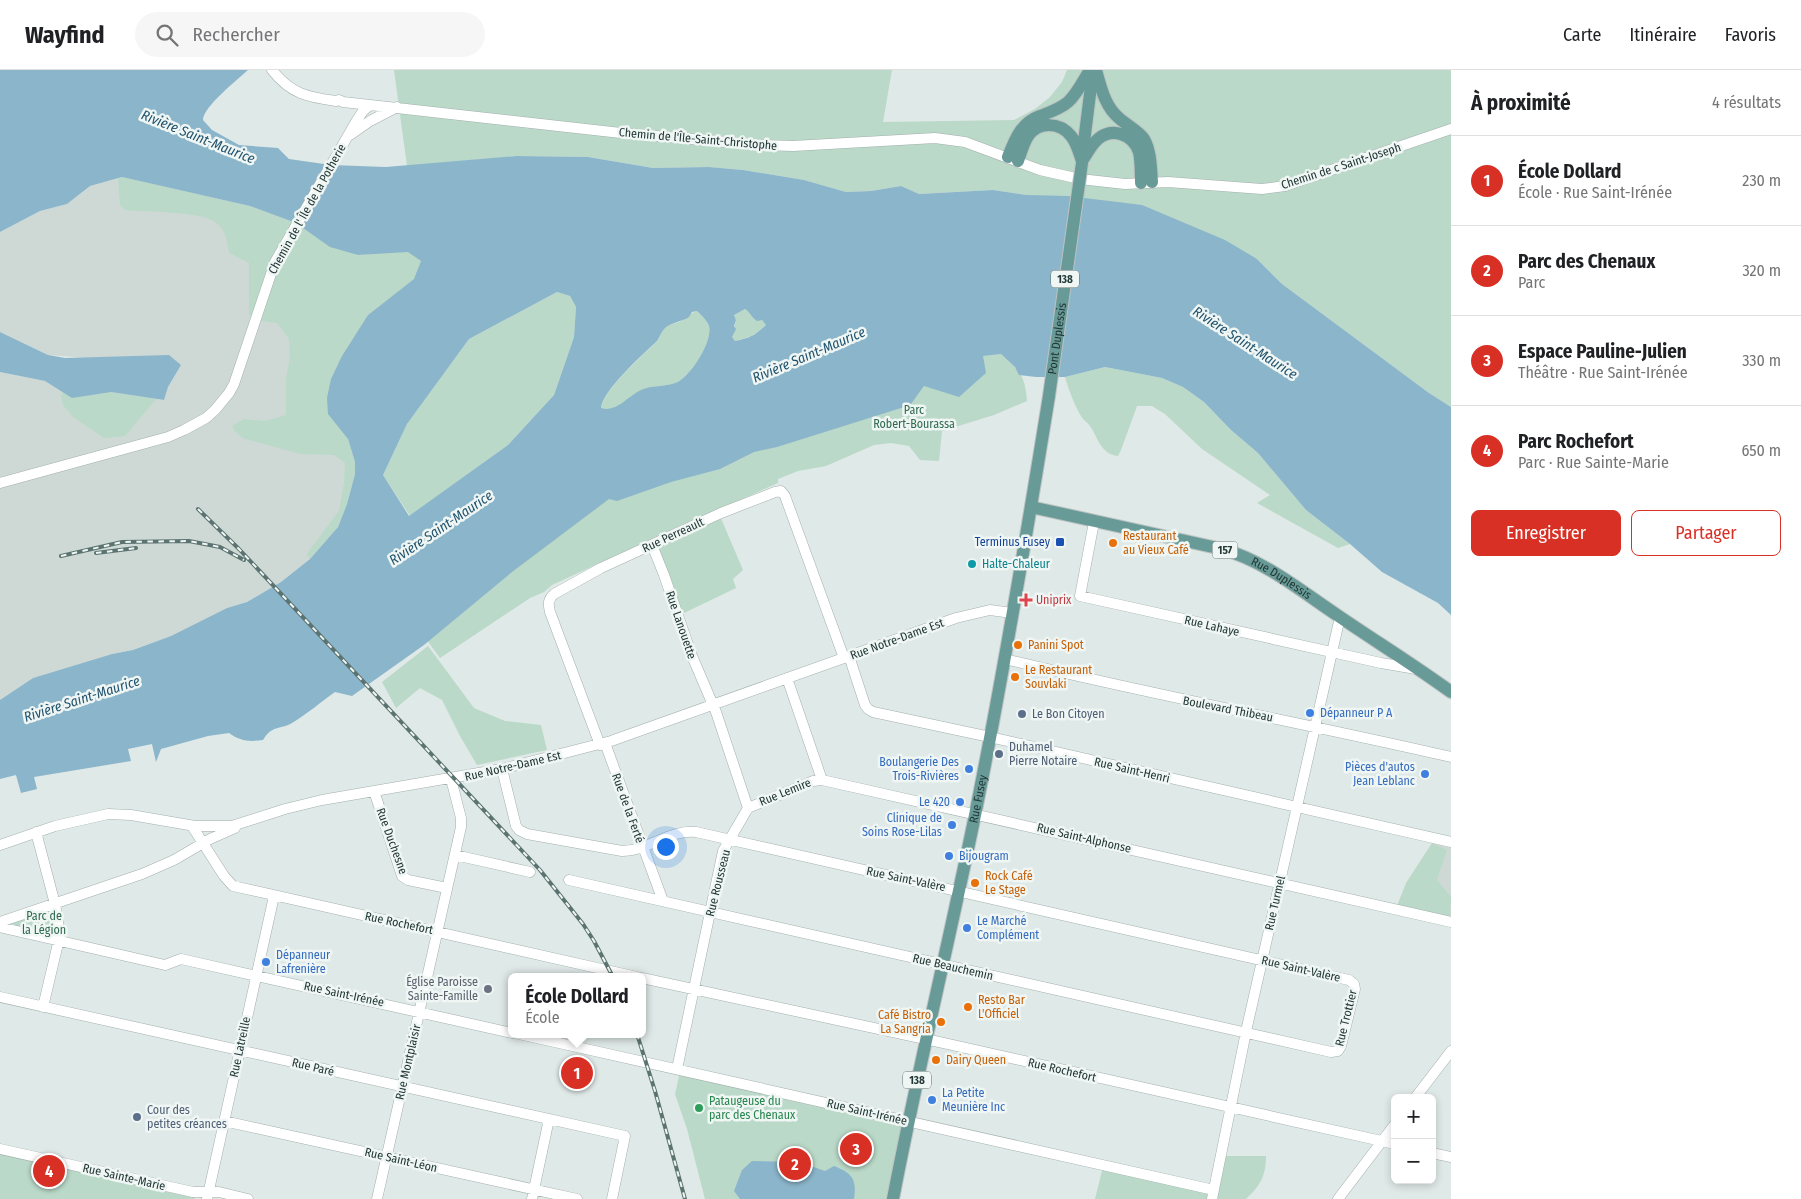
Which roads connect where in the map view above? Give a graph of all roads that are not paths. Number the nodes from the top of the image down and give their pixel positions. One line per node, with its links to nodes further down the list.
1 (272, 70): 3 (street, Chemin de l'Île-Saint-Christophe)
2 (1093, 70): 7 (main road); 8 (main road, 138); 10 (main road)
3 (370, 105): 4 (street, Chemin de l'Île-Saint-Christophe); 6 (street, Chemin de l' Île de la Potherie)
4 (397, 107): 6 (street); 7 (street, Chemin de l'Île-Saint-Christophe)
5 (1451, 129): 10 (street, Chemin de c Saint-Joseph)
6 (348, 137): 12 (street, Chemin de l' Île de la Potherie)
7 (1013, 159): 8 (main road); 9 (street, Chemin de l'Île-Saint-Christophe)
8 (1082, 162): 10 (main road); 11 (main road, Pont Duplessis / 138, bridge)
9 (1080, 179): 10 (street, Chemin de c Saint-Joseph)
10 (1147, 182)
11 (1048, 396): 13 (main road, Rue Fusey / 138)
12 (0, 483)
13 (1031, 507): 14 (main road, Rue Duplessis / 157); 16 (main road, Rue Fusey / 138)
14 (1094, 522): 17 (main road, Rue Duplessis / 157); 18 (street, Rue Lahaye)
15 (652, 545): 19 (street, Rue Perreault); 24 (street, Rue Lanouette); 27 (street, Rue Perreault)
16 (1012, 613): 19 (street, Rue Notre-Dame Est); 20 (main road, Rue Fusey / 138)
17 (1340, 617): 18 (street, Rue Turmel); 21 (main road, Rue Duplessis / 157)
18 (1332, 652): 21 (street, Rue Lahaye); 25 (street, Rue Turmel)
19 (846, 657): 22 (street, Rue Notre-Dame Est); 26 (street, Rue Saint-Henri)
20 (1006, 659): 25 (street, Boulevard Thibeau); 26 (main road, Rue Fusey / 138)
21 (1419, 670): 23 (main road, Rue Duplessis / 157)
22 (787, 678): 24 (street, Rue Notre-Dame Est); 31 (street)
23 (1451, 692)
24 (712, 705): 27 (street, Rue Notre-Dame Est); 34 (street)
25 (1315, 727): 28 (street, Boulevard Thibeau); 33 (street, Rue Turmel)
26 (990, 737): 33 (street, Rue Saint-Henri); 35 (main road, Rue Fusey / 138)
27 (602, 744): 29 (street, Rue Notre-Dame Est); 43 (street, Rue de la Ferté)
28 (1451, 758)
29 (502, 770): 30 (street, Rue Notre-Dame Est); 43 (street, Rue Saint-Valère)
30 (451, 779): 32 (street, Rue Notre-Dame Est); 44 (street, Rue Montplaisir)
31 (822, 780): 34 (street, Rue Lemire); 35 (street, Rue Saint-Alphonse)
32 (374, 791): 36 (street, Rue Notre-Dame Est); 48 (street, Rue Duchesne)
33 (1297, 807): 40 (street, Rue Saint-Henri); 47 (street, Rue Turmel)
34 (748, 808): 39 (street, Rue Rousseau)
35 (975, 814): 47 (street, Rue Saint-Alphonse); 49 (main road, Rue Fusey / 138)
36 (245, 823): 37 (street, Rue Notre-Dame Est); 41 (street)
37 (192, 826): 38 (street, Rue Notre-Dame Est); 41 (street, Rue Rochefort)
38 (36, 832): 42 (street, Rue Notre-Dame Est); 52 (street)
39 (729, 840): 43 (street, Rue Saint-Valère); 49 (street, Rue Saint-Valère); 53 (street, Rue Rousseau)
40 (1451, 842)
41 (203, 844): 50 (street, Rue Rochefort); 52 (street)
42 (0, 845)
43 (642, 847): 51 (street, Rue de la Ferté)
44 (454, 855): 45 (street); 48 (street, Rue Montplaisir)
45 (530, 872)
46 (569, 880): 51 (street, Rue Beauchemin)
47 (1280, 883): 55 (street, Rue Saint-Alphonse); 59 (street, Rue Turmel)
48 (447, 888): 57 (street, Rue Montplaisir)
49 (958, 890): 59 (street, Rue Saint-Valère); 60 (main road, Rue Fusey / 138)
50 (274, 896): 57 (street, Rue Rochefort); 62 (street, Rue Latreille)
51 (663, 901): 53 (street, Rue Beauchemin)
52 (55, 904): 54 (street); 58 (street)
53 (710, 912): 60 (street, Rue Beauchemin); 65 (street, Rue Rousseau)
54 (0, 922)
55 (1451, 922)
56 (0, 927): 58 (street, Rue Saint-Irénée)
57 (437, 932): 61 (street, Rue Rochefort); 68 (street, Rue Montplaisir)
58 (60, 941): 62 (street, Rue Saint-Irénée); 67 (street)
59 (1263, 960): 64 (street, Rue Saint-Valère); 70 (street, Rue Turmel)
60 (942, 964): 70 (street, Rue Beauchemin); 72 (main road, Rue Fusey / 138)
61 (619, 973)
62 (256, 975): 68 (street, Rue Saint-Irénée); 73 (street, Rue Latreille)
63 (646, 979): 65 (street, Rue Rochefort)
64 (1354, 984): 74 (street, Rue Trottier)
65 (694, 989): 72 (street, Rue Rochefort); 76 (street, Rue Rousseau)
66 (0, 997): 67 (street, Rue Paré)
67 (43, 1007): 73 (street, Rue Paré)
68 (420, 1011): 69 (street, Rue Saint-Irénée); 77 (street, Rue Montplaisir)
69 (508, 1031)
70 (1246, 1033): 74 (street, Rue Beauchemin); 79 (street, Rue Turmel)
71 (537, 1038): 76 (street, Rue Saint-Irénée)
72 (925, 1039): 79 (street, Rue Rochefort); 82 (main road, Rue Fusey / 138)
73 (240, 1050): 77 (street, Rue Paré); 81 (street, Rue Latreille)
74 (1338, 1051)
75 (1451, 1051): 78 (street)
76 (677, 1069): 82 (street, Rue Saint-Irénée)
77 (401, 1087): 80 (street, Rue Paré); 88 (street, Rue Montplaisir)
78 (1418, 1094)
79 (1230, 1109): 84 (street, Rue Rochefort); 91 (street, Rue Turmel)
80 (549, 1119): 90 (street); 96 (street, Rue Paré)
81 (224, 1120): 88 (street, Rue Saint-Léon); 92 (street, Rue Latreille)
82 (908, 1122): 91 (street, Rue Saint-Irénée); 97 (main road, Rue Fusey / 138)
83 (1391, 1129): 84 (street)
84 (1382, 1141): 85 (street, Rue Rochefort); 98 (street)
85 (1391, 1143)
86 (0, 1149): 92 (street, Rue Sainte-Marie)
87 (1436, 1153): 89 (street)
88 (386, 1157): 90 (street, Rue Saint-Léon); 94 (street, Rue Montplaisir)
89 (1451, 1157)
90 (533, 1194): 95 (street, Rue Saint-Léon)
91 (1213, 1195)
92 (208, 1196): 93 (street, Rue Sainte-Marie)
93 (248, 1199)
94 (377, 1199)
95 (578, 1199)
96 (612, 1199)
97 (895, 1199)
98 (1338, 1199)

